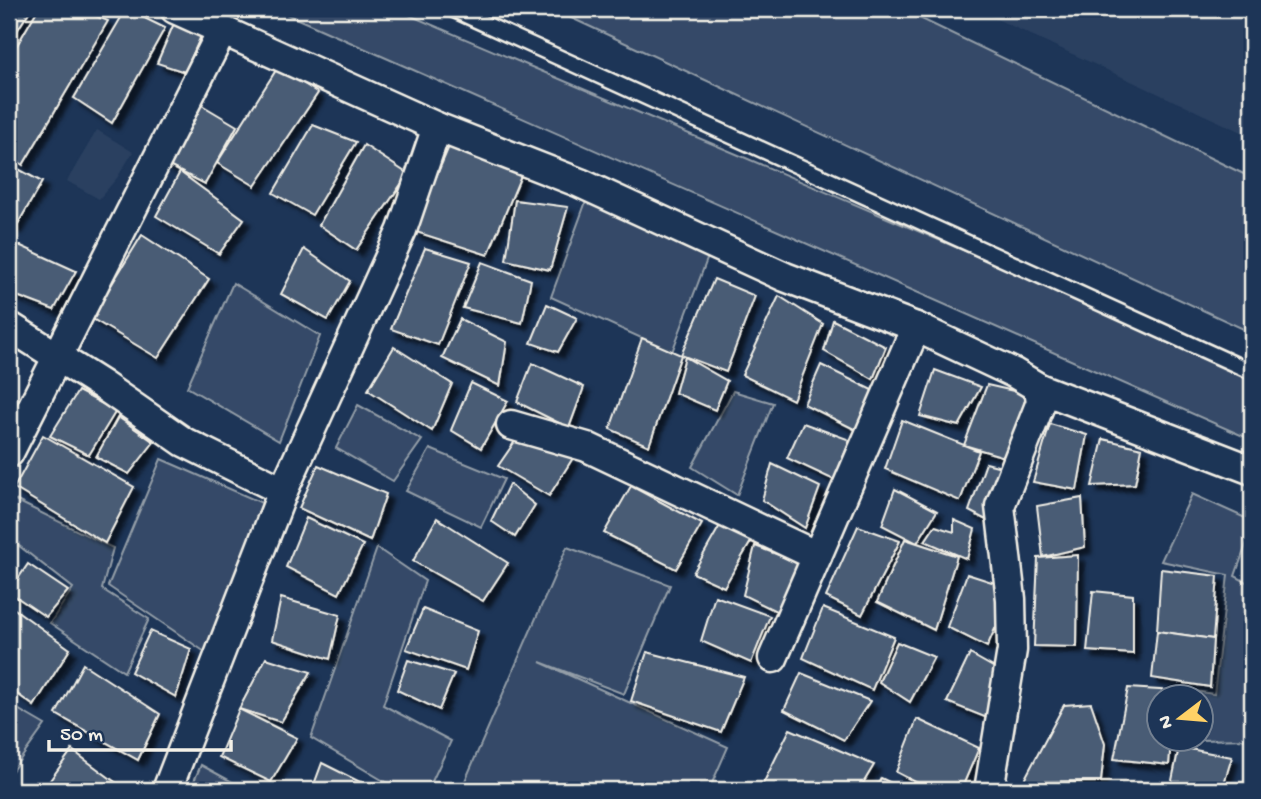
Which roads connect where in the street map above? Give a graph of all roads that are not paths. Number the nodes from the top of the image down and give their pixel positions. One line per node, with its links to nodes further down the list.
1 (175, 9): 3 (street)
2 (454, 10): 8 (lane)
3 (222, 31): 4 (street); 7 (street)
4 (437, 127): 6 (street); 13 (street)
5 (9, 326): 7 (street)
6 (916, 327): 9 (street); 14 (street)
7 (56, 358): 11 (street); 13 (street)
8 (1252, 372)
9 (1039, 388): 12 (street); 17 (street)
10 (511, 425): 14 (street)
11 (9, 453)
12 (1252, 470)
13 (283, 491): 16 (street)
14 (817, 556): 15 (street)
15 (773, 658)
16 (167, 790)
17 (989, 790)

